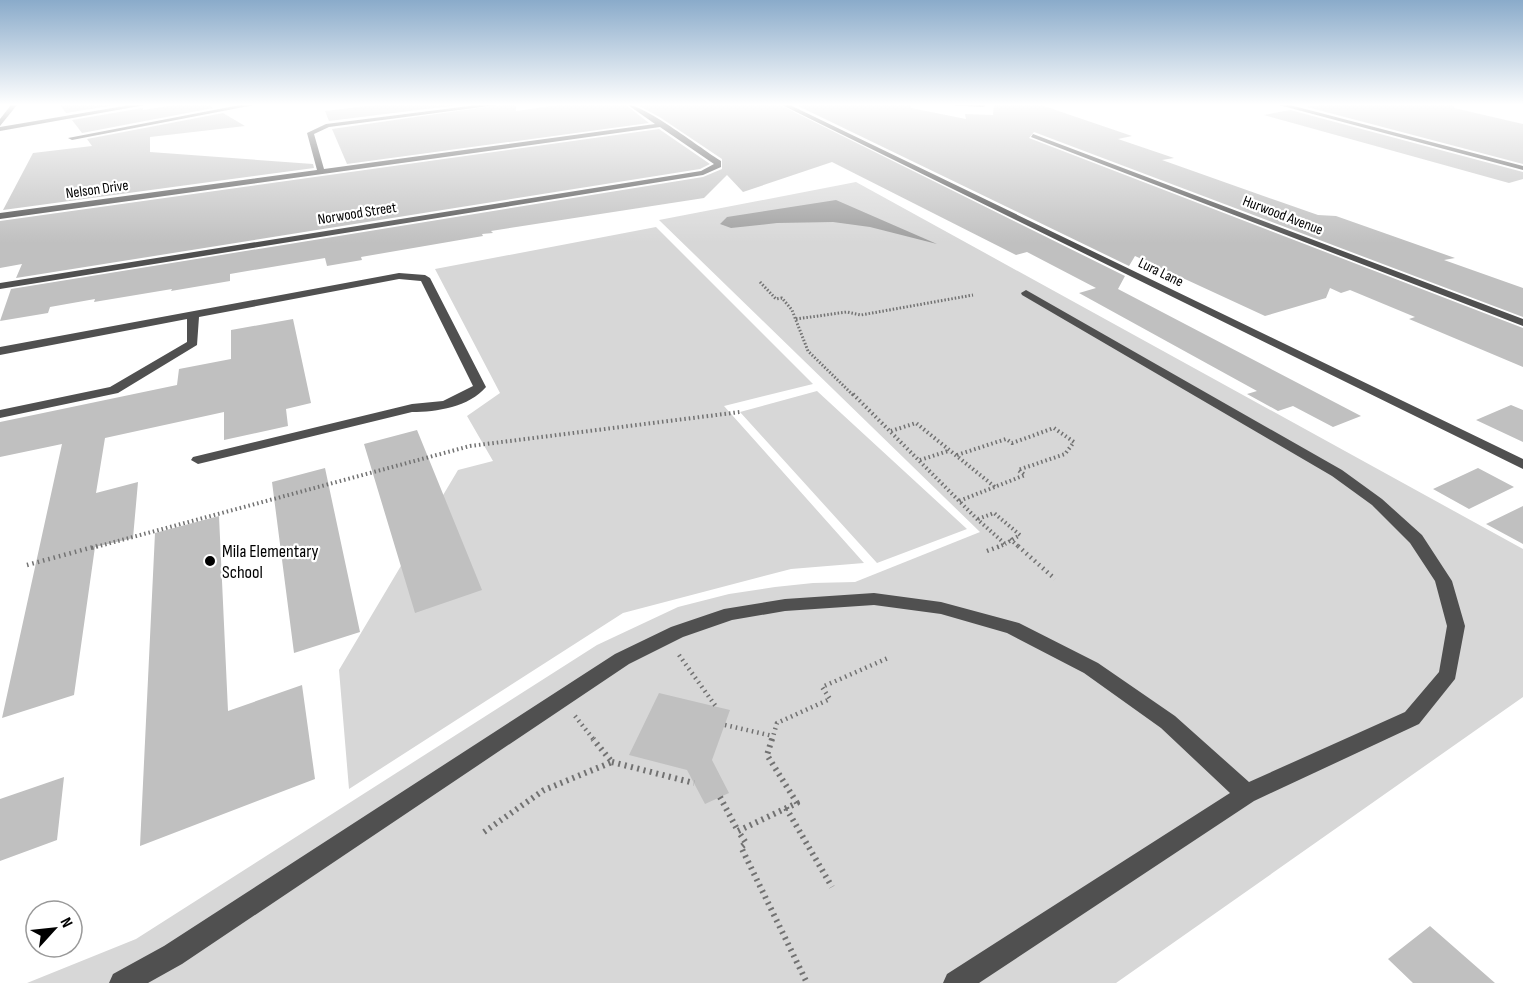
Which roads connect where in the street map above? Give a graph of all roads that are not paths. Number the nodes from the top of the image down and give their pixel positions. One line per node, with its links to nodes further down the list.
1 (315, 151): 8 (street)
2 (474, 151): 8 (street, Nelson Drive)
3 (700, 151): 10 (street, Norwood Street)
4 (879, 151): 17 (street, Lura Lane)
5 (1072, 151): 13 (street, Hurwood Avenue)
6 (1457, 151): 7 (street)
7 (1523, 168)
8 (321, 172): 9 (street, Nelson Drive)
9 (0, 216)
10 (0, 286)
11 (1026, 293): 18 (street)
12 (193, 316): 14 (street); 15 (street); 16 (street)
13 (1523, 323)
14 (0, 351)
15 (0, 414)
16 (198, 460)
17 (1523, 465)
18 (1246, 794): 19 (street); 20 (street)
19 (122, 983)
20 (956, 983)

